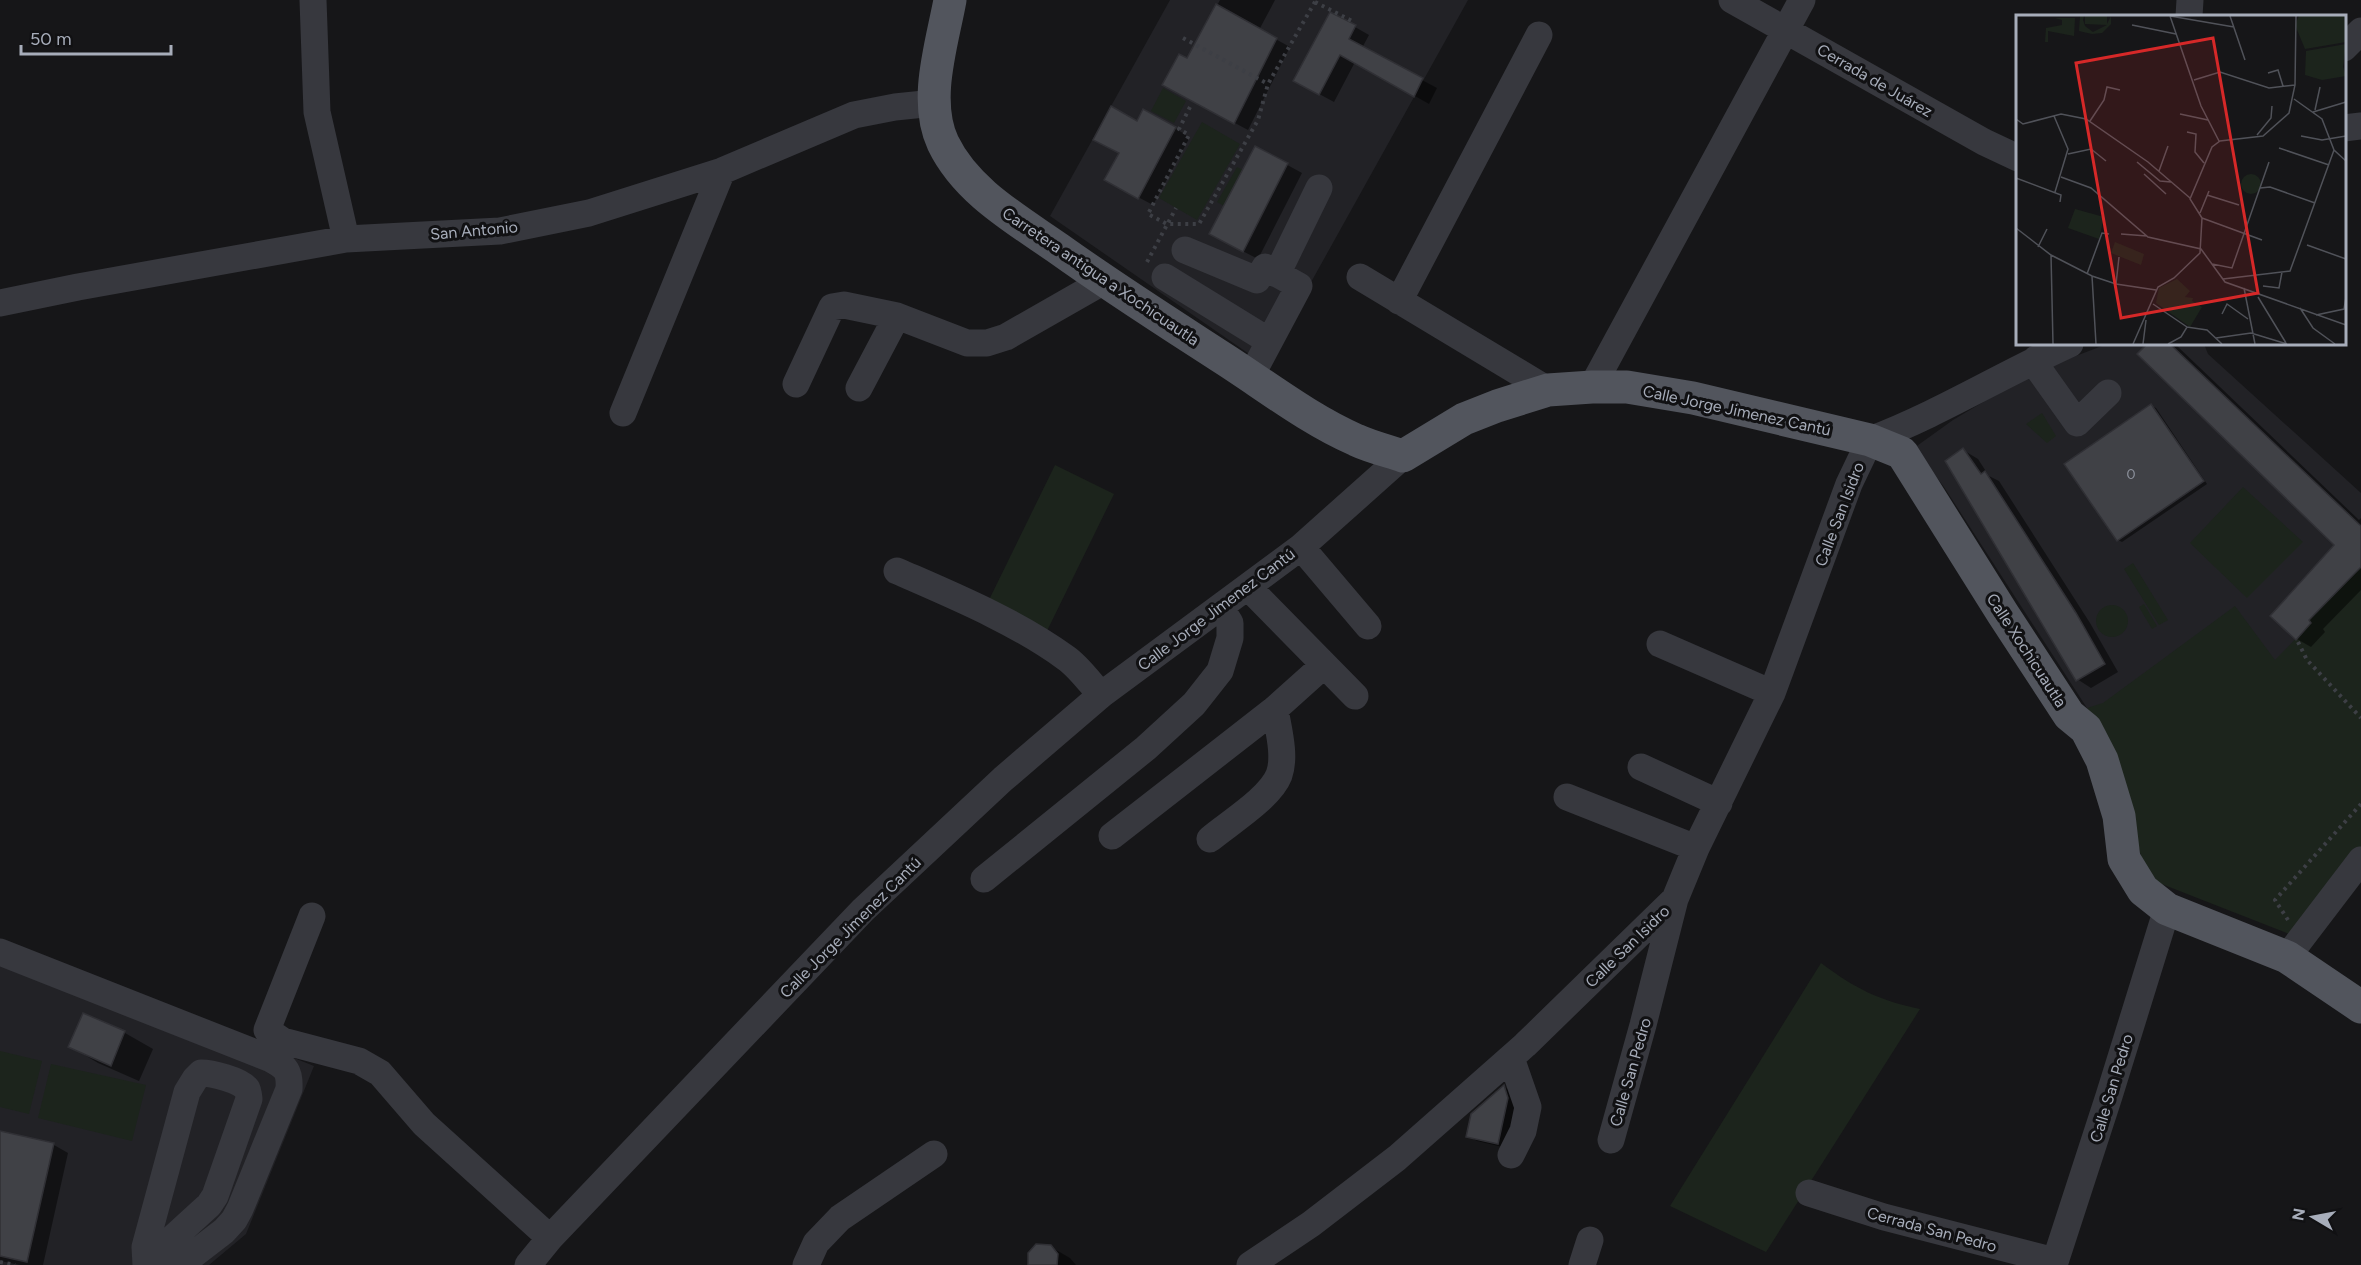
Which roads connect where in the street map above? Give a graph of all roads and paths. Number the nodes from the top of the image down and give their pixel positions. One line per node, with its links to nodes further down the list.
1 (313, 0): 24 (street)
2 (950, 0): 15 (main road, Carretera antigua a Xochicuautla)
3 (1732, 0): 9 (street, Cerrada de Juárez)
4 (1802, 0): 9 (street)
5 (2190, 0): 7 (street)
6 (1315, 1): 8 (path); 14 (path)
7 (2189, 15)
8 (1354, 22)
9 (1787, 30): 19 (street, Cerrada de Juárez); 38 (street)
10 (2361, 31): 13 (street)
11 (1539, 35): 30 (street)
12 (1183, 38): 14 (path)
13 (2346, 46)
14 (1268, 84): 23 (path)
15 (934, 103): 20 (street, San Antonio); 29 (main road, Carretera antigua a Xochicuautla)
16 (1190, 106): 23 (path)
17 (2361, 126): 18 (street)
18 (2346, 128)
19 (2016, 157)
20 (722, 171): 24 (street, San Antonio); 42 (street)
21 (1319, 188): 26 (street)
22 (1176, 208): 23 (path)
23 (1167, 224): 29 (path)
24 (346, 239): 31 (street, San Antonio)
25 (1185, 250): 26 (street)
26 (1277, 274): 33 (street)
27 (1164, 277): 33 (street)
28 (1360, 277): 30 (street)
29 (1115, 289): 32 (street); 36 (main road, Carretera antigua a Xochicuautla)
30 (1399, 301): 40 (street)
31 (0, 303)
32 (897, 316): 37 (street); 39 (street)
33 (1269, 341): 36 (street)
34 (2066, 345): 35 (street)
35 (2028, 356): 41 (street); 43 (street)
36 (1251, 376): 44 (main road, Carretera antigua a Xochicuautla)
37 (796, 384)
38 (1592, 387): 40 (main road, Calle Jorge Jimenez Cantú); 43 (main road, Calle Jorge Jimenez Cantú)
39 (859, 388)
40 (1548, 390): 44 (main road, Calle Jorge Jimenez Cantú)
41 (2108, 393)
42 (623, 413)
43 (1869, 440): 53 (street, Calle San Isidro); 68 (main road, Calle Xochicuautla)
44 (1404, 456): 45 (street, Calle Jorge Jimenez Cantú)
45 (1301, 547): 47 (street, Calle Jorge Jimenez Cantú); 49 (street)
46 (897, 571): 54 (street)
47 (1248, 587): 48 (street, Calle Jorge Jimenez Cantú); 52 (street)
48 (1220, 607): 54 (street, Calle Jorge Jimenez Cantú); 66 (street)
49 (1368, 626)
50 (2298, 642): 57 (path)
51 (1660, 645): 53 (street)
52 (1324, 665): 55 (street); 56 (street)
53 (1773, 693): 60 (street, Calle San Isidro)
54 (1101, 695): 78 (street, Calle Jorge Jimenez Cantú)
55 (1355, 696)
56 (1275, 709): 62 (street); 63 (street)
57 (2361, 718)
58 (1641, 767): 60 (street)
59 (1567, 797): 64 (street)
60 (1719, 804): 64 (street, Calle San Isidro)
61 (2361, 804): 70 (path)
62 (1112, 836)
63 (1210, 839)
64 (1696, 848): 67 (street, Calle San Isidro)
65 (2361, 860): 70 (street)
66 (984, 879)
67 (1675, 900): 73 (street, Calle San Isidro); 74 (street, Calle San Pedro)
68 (2166, 909): 70 (main road, Calle Xochicuautla); 81 (street, Calle San Pedro)
69 (312, 916): 78 (street)
70 (2292, 950): 72 (main road, Calle Xochicuautla)
71 (0, 952): 85 (street)
72 (2361, 1007)
73 (1511, 1058): 76 (street); 88 (street, Calle San Isidro)
74 (1611, 1140)
75 (933, 1154): 87 (street)
76 (1511, 1155)
77 (1809, 1192): 81 (street, Cerrada San Pedro)
78 (550, 1238): 86 (street, Calle Jorge Jimenez Cantú)
79 (1590, 1240): 89 (street)
80 (0, 1262): 82 (path)
81 (2055, 1263)
82 (15, 1265)
83 (146, 1265): 84 (street)
84 (168, 1265)
85 (180, 1265)
86 (528, 1265)
87 (806, 1265)
88 (1250, 1265)
89 (1582, 1265)

